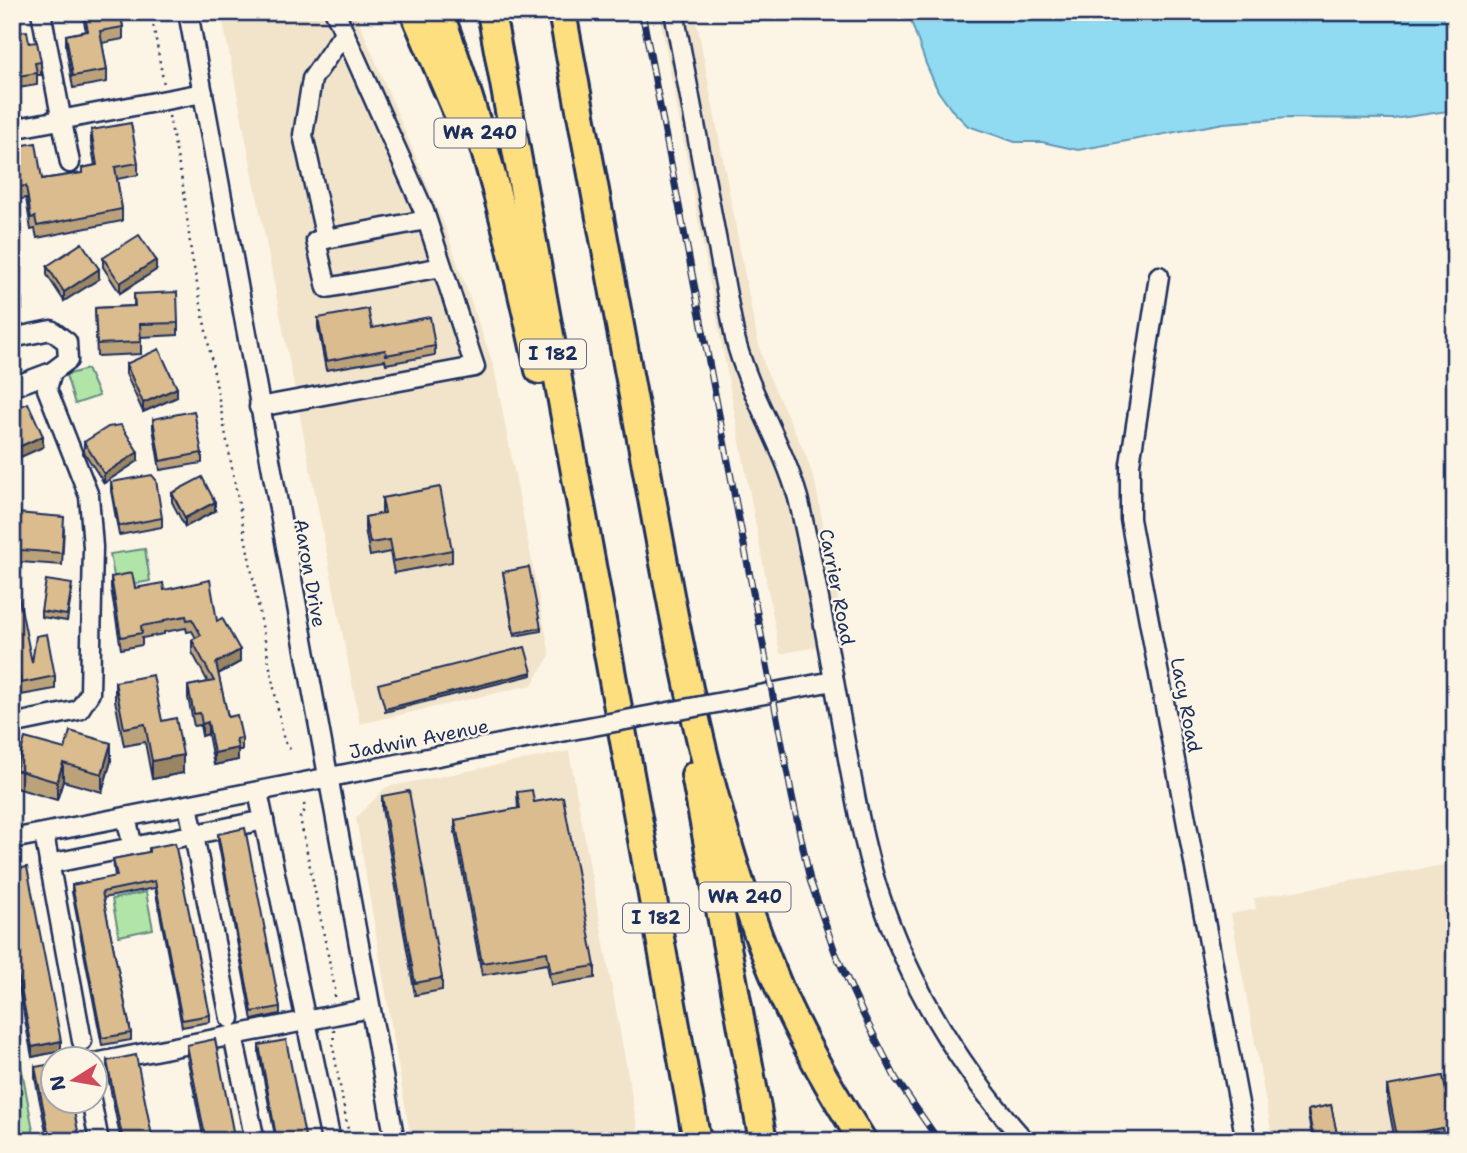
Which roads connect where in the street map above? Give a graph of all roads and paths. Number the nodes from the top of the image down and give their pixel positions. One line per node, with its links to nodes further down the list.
1 (41, 12): 13 (street)
2 (151, 12): 12 (path)
3 (187, 12): 11 (street, Aaron Drive)
4 (335, 12): 10 (street)
5 (414, 12): 18 (highway)
6 (439, 12): 18 (highway, WA 240)
7 (491, 12): 27 (highway, I 182)
8 (674, 12): 26 (street, Carrier Road)
9 (563, 15): 25 (highway)
10 (344, 33): 16 (street); 17 (street)
11 (203, 93): 12 (street); 24 (street, Aaron Drive)
12 (166, 99): 13 (street); 29 (path)
13 (61, 119): 14 (street); 15 (street)
14 (12, 130)
15 (70, 163)
16 (426, 220): 17 (street); 19 (street)
17 (326, 239): 19 (street)
18 (513, 256): 27 (highway, WA 240)
19 (442, 267): 24 (street)
20 (1159, 276): 57 (street, Lacy Road)
21 (12, 338): 22 (street)
22 (52, 372): 23 (street); 28 (street)
23 (12, 387)
24 (259, 407): 30 (street, Aaron Drive)
25 (677, 634): 54 (highway); 55 (highway, WA 240)
26 (833, 681): 30 (street, Jadwin Avenue, bridge); 56 (street, Carrier Road)
27 (615, 695): 53 (highway, I 182)
28 (12, 724)
29 (293, 753)
30 (327, 778): 31 (street, Jadwin Avenue); 41 (street, Aaron Drive)
31 (258, 792): 33 (street, Jadwin Avenue); 35 (street)
32 (304, 804): 42 (path)
33 (188, 805): 34 (street, Jadwin Avenue); 37 (street)
34 (126, 817): 36 (street, Jadwin Avenue); 39 (street)
35 (264, 820): 37 (street); 43 (street)
36 (44, 834): 38 (street, Jadwin Avenue); 40 (street)
37 (193, 835): 39 (street); 44 (street)
38 (12, 839)
39 (133, 847): 40 (street)
40 (49, 864): 45 (street)
41 (370, 1008): 42 (street); 52 (street, Aaron Drive)
42 (334, 1015): 43 (street); 51 (path)
43 (306, 1021): 44 (street); 50 (street)
44 (232, 1027): 46 (street); 49 (street)
45 (82, 1041)
46 (108, 1059)
47 (94, 1114): 48 (street)
48 (99, 1141)
49 (255, 1141)
50 (331, 1141)
51 (350, 1141)
52 (395, 1141)
53 (697, 1141)
54 (763, 1141)
55 (863, 1141)
56 (1025, 1141)
57 (1246, 1141)

